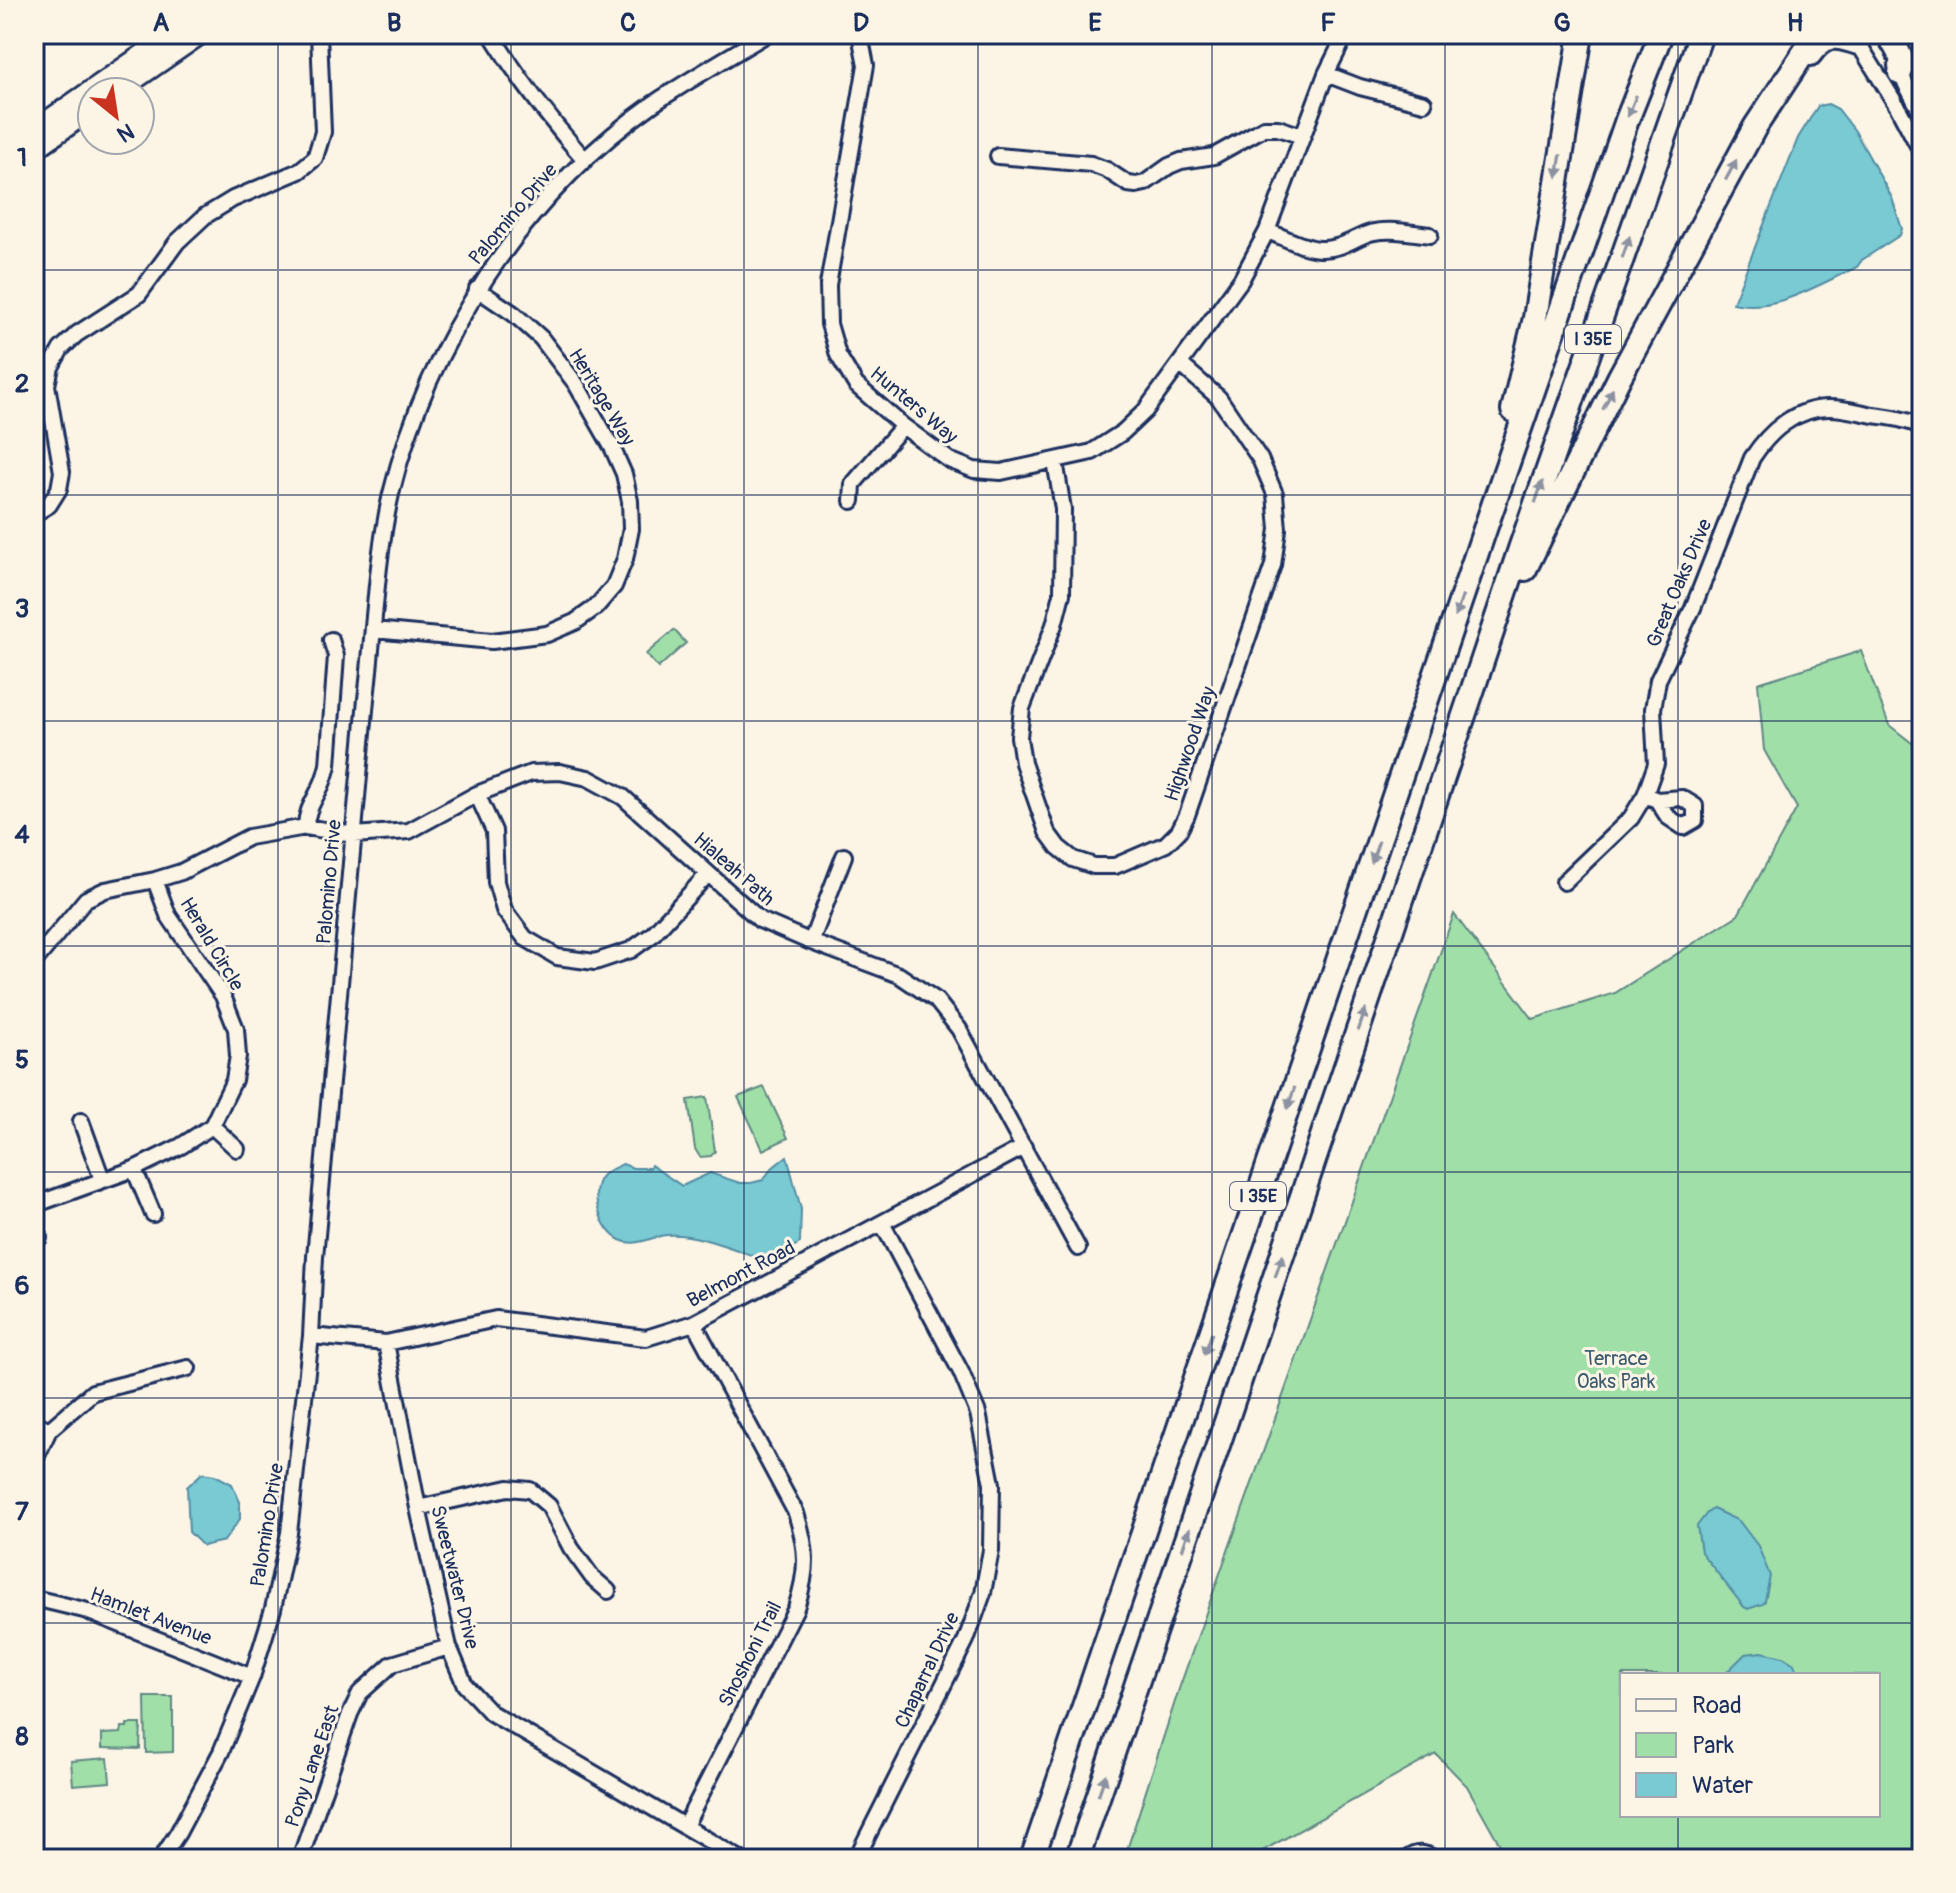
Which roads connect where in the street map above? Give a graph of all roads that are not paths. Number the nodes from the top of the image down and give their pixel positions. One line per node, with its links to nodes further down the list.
1 (172, 34): 21 (main road)
2 (201, 34): 16 (main road)
3 (319, 34): 35 (street)
4 (491, 34): 26 (street)
5 (767, 34): 26 (street, Palomino Drive)
6 (858, 34): 31 (street, Hunters Way)
7 (1346, 34): 15 (street, Hunters Way)
8 (1581, 34): 36 (highway, one-way to 36)
9 (1661, 34): 36 (highway, I 35E, one-way to 36)
10 (1701, 34): 39 (highway, I 35E, one-way to 10)
11 (1819, 34): 17 (highway)
12 (1888, 34): 14 (highway)
13 (1863, 37): 14 (street); 17 (highway); 24 (street)
14 (1900, 73): 19 (street)
15 (1326, 74): 18 (street); 22 (street, Hunters Way)
16 (140, 76)
17 (1772, 101): 39 (highway, one-way to 17)
18 (1424, 103)
19 (1922, 114)
20 (76, 120): 23 (main road)
21 (34, 130)
22 (1302, 136): 25 (street); 27 (street, Hunters Way)
23 (34, 150)
24 (1922, 153)
25 (998, 156)
26 (585, 160): 29 (street, Palomino Drive)
27 (1267, 231): 28 (street); 30 (street, Hunters Way)
28 (1430, 235)
29 (477, 289): 37 (street, Palomino Drive); 37 (street, Heritage Way)
30 (1180, 364): 33 (street, Hunters Way); 33 (street, Highwood Way)
31 (903, 426): 33 (street, Hunters Way); 34 (street)
32 (1922, 427): 46 (street, Great Oaks Drive)
33 (1055, 461)
34 (852, 501)
35 (34, 514)
36 (1484, 532): 78 (highway, I 35E, one-way to 78)
37 (374, 630): 42 (street, Palomino Drive)
38 (331, 640): 41 (street)
39 (1488, 646): 79 (highway, I 35E, one-way to 39)
40 (477, 794): 42 (street, Hialeah Path); 44 (street, Hialeah Path); 44 (street)
41 (306, 827): 42 (street, Hialeah Path); 45 (street, Hialeah Path)
42 (354, 835): 62 (street, Palomino Drive)
43 (844, 856): 47 (street)
44 (708, 874): 47 (street, Hialeah Path)
45 (155, 880): 48 (street, Hialeah Path); 50 (street, Herald Circle)
46 (1564, 882)
47 (811, 942): 51 (street, Hialeah Path)
48 (34, 962)
49 (81, 1121): 54 (street)
50 (212, 1126): 52 (street); 53 (street)
51 (1024, 1147): 58 (street, Belmont Road); 60 (street, Hialeah Path)
52 (237, 1149)
53 (134, 1169): 54 (street); 56 (street)
54 (102, 1179): 55 (street)
55 (34, 1205)
56 (153, 1214)
57 (34, 1222): 59 (street)
58 (882, 1223): 61 (street, Belmont Road); 77 (street, Chaparral Drive)
59 (39, 1238)
60 (1078, 1248)
61 (694, 1323): 63 (street, Belmont Road); 73 (street, Shoshoni Trail)
62 (311, 1336): 63 (street, Belmont Road); 72 (street, Palomino Drive)
63 (386, 1343): 68 (street, Sweetwater Drive)
64 (188, 1368): 66 (street)
65 (34, 1422): 66 (street)
66 (49, 1430): 67 (street)
67 (34, 1462)
68 (418, 1508): 69 (street); 71 (street, Sweetwater Drive)
69 (608, 1591)
70 (34, 1598): 72 (street, Hamlet Avenue)
71 (449, 1647): 73 (street, Sweetwater Drive); 75 (street, Pony Lane East)
72 (252, 1677): 74 (street, Palomino Drive)
73 (685, 1826): 76 (street, Sweetwater Drive)
74 (161, 1859)
75 (300, 1859)
76 (740, 1859)
77 (856, 1859)
78 (1032, 1859)
79 (1077, 1859)
80 (1407, 1859): 81 (street)
81 (1434, 1859)

